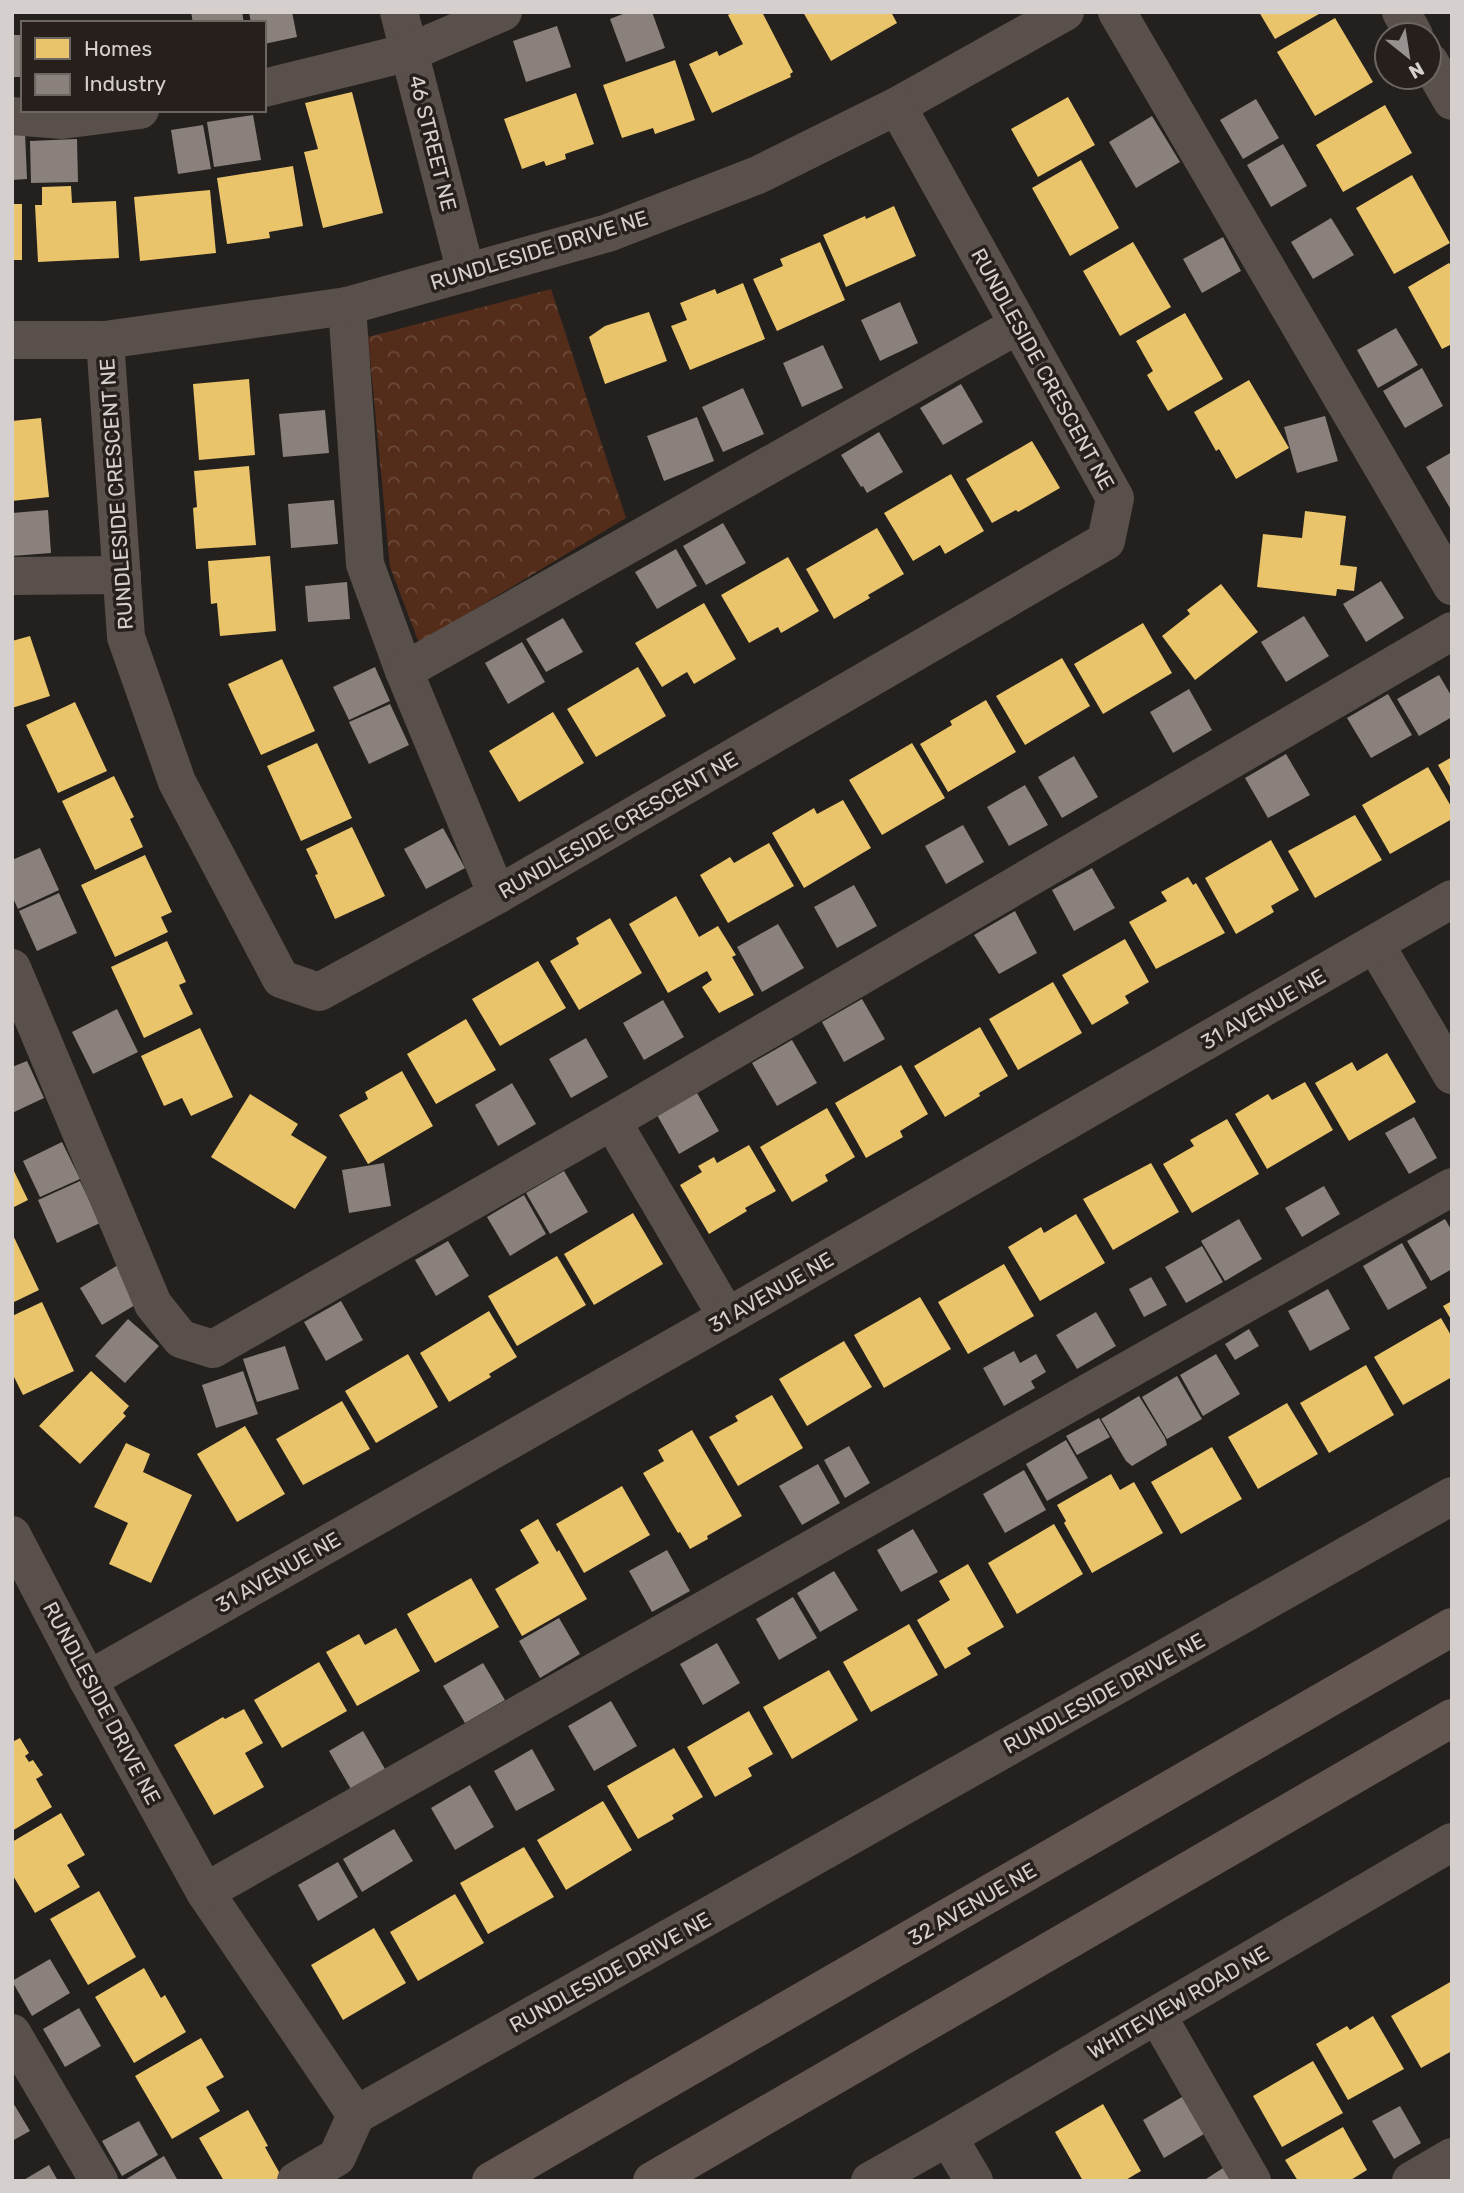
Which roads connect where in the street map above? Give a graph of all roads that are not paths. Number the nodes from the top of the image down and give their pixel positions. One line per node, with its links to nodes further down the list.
1 (399, 12): 5 (street, 46 STREET NE)
2 (503, 12): 5 (street)
3 (1065, 12): 9 (street, RUNDLESIDE DRIVE NE)
4 (1117, 12): 19 (street)
5 (410, 52): 7 (street); 12 (street, 46 STREET NE)
6 (1443, 85): 8 (street)
7 (266, 88)
8 (1452, 101)
9 (897, 106): 12 (street, RUNDLESIDE DRIVE NE); 14 (street, RUNDLESIDE CRESCENT NE)
10 (124, 112): 11 (street)
11 (12, 116)
12 (466, 273): 13 (street, RUNDLESIDE DRIVE NE)
13 (347, 306): 16 (street, RUNDLESIDE DRIVE NE); 21 (street)
14 (1018, 325): 21 (street); 22 (street, RUNDLESIDE CRESCENT NE)
15 (12, 340): 16 (street, RUNDLESIDE DRIVE NE)
16 (105, 340): 17 (street, RUNDLESIDE CRESCENT NE)
17 (122, 575): 18 (street); 22 (street, RUNDLESIDE CRESCENT NE)
18 (12, 576)
19 (1452, 586)
20 (1452, 631): 27 (street)
21 (404, 671): 22 (street)
22 (497, 895)
23 (1452, 899): 24 (street, 31 AVENUE NE)
24 (1375, 944): 26 (street); 29 (street, 31 AVENUE NE)
25 (12, 968): 27 (street)
26 (1452, 1074)
27 (612, 1121): 29 (street)
28 (1452, 1187): 36 (street)
29 (726, 1317): 33 (street, 31 AVENUE NE)
30 (1452, 1496): 39 (street, RUNDLESIDE DRIVE NE)
31 (12, 1535): 33 (street, RUNDLESIDE DRIVE NE)
32 (1452, 1627): 44 (main road, 32 AVENUE NE)
33 (88, 1680): 36 (street, RUNDLESIDE DRIVE NE)
34 (1452, 1718): 45 (main road)
35 (1452, 1842): 37 (street, WHITEVIEW ROAD NE)
36 (205, 1892): 39 (street, RUNDLESIDE DRIVE NE)
37 (1157, 2015): 40 (street, WHITEVIEW ROAD NE); 48 (street)
38 (12, 2033): 42 (street)
39 (356, 2115): 43 (street)
40 (948, 2137): 46 (street, WHITEVIEW ROAD NE); 47 (street)
41 (1452, 2157): 49 (street)
42 (99, 2181)
43 (296, 2181)
44 (491, 2181)
45 (652, 2181)
46 (870, 2181)
47 (974, 2181)
48 (1252, 2181)
49 (1411, 2181)

